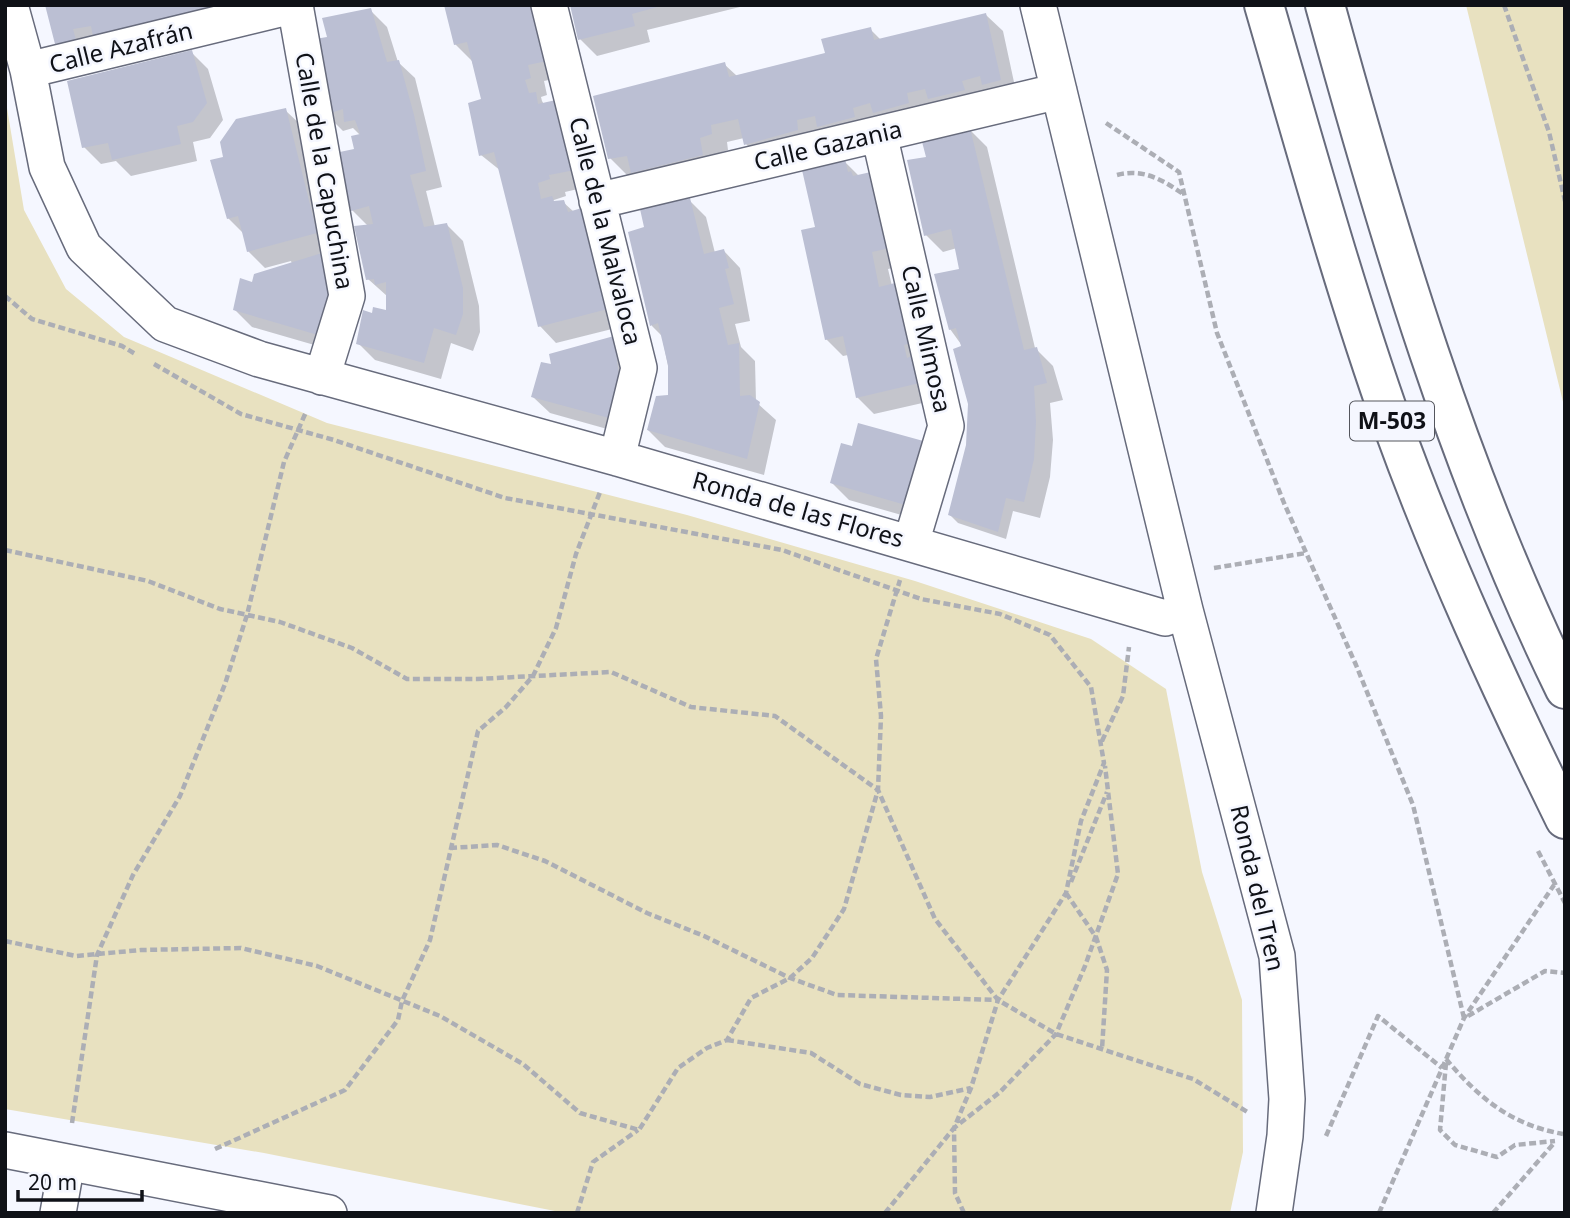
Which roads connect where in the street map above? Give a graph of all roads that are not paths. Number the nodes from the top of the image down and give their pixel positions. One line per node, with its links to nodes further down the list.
1 (9, 5): 7 (street, Ronda de las Flores)
2 (295, 5): 7 (street, Calle Azafrán); 11 (street, Calle de la Capuchina)
3 (549, 5): 10 (street, Calle de la Malvaloca)
4 (1038, 5): 8 (street)
5 (1264, 5): 16 (highway, M-503)
6 (1325, 5): 15 (highway, M-503)
7 (28, 70): 11 (street, Ronda de las Flores)
8 (1059, 92): 9 (street, Calle Gazania); 14 (street)
9 (879, 134): 10 (street, Calle Gazania); 13 (street, Calle Mimosa)
10 (597, 201): 12 (street, Calle de la Malvaloca)
11 (322, 377): 12 (street, Ronda de las Flores)
12 (617, 458): 13 (street, Ronda de las Flores)
13 (911, 543): 14 (street, Ronda de las Flores)
14 (1185, 610): 21 (street, Ronda del Tren)
15 (1565, 689)
16 (1565, 819)
17 (5, 1150): 18 (street)
18 (68, 1162): 19 (street); 20 (street)
19 (58, 1213)
20 (329, 1213)
21 (1274, 1213)

